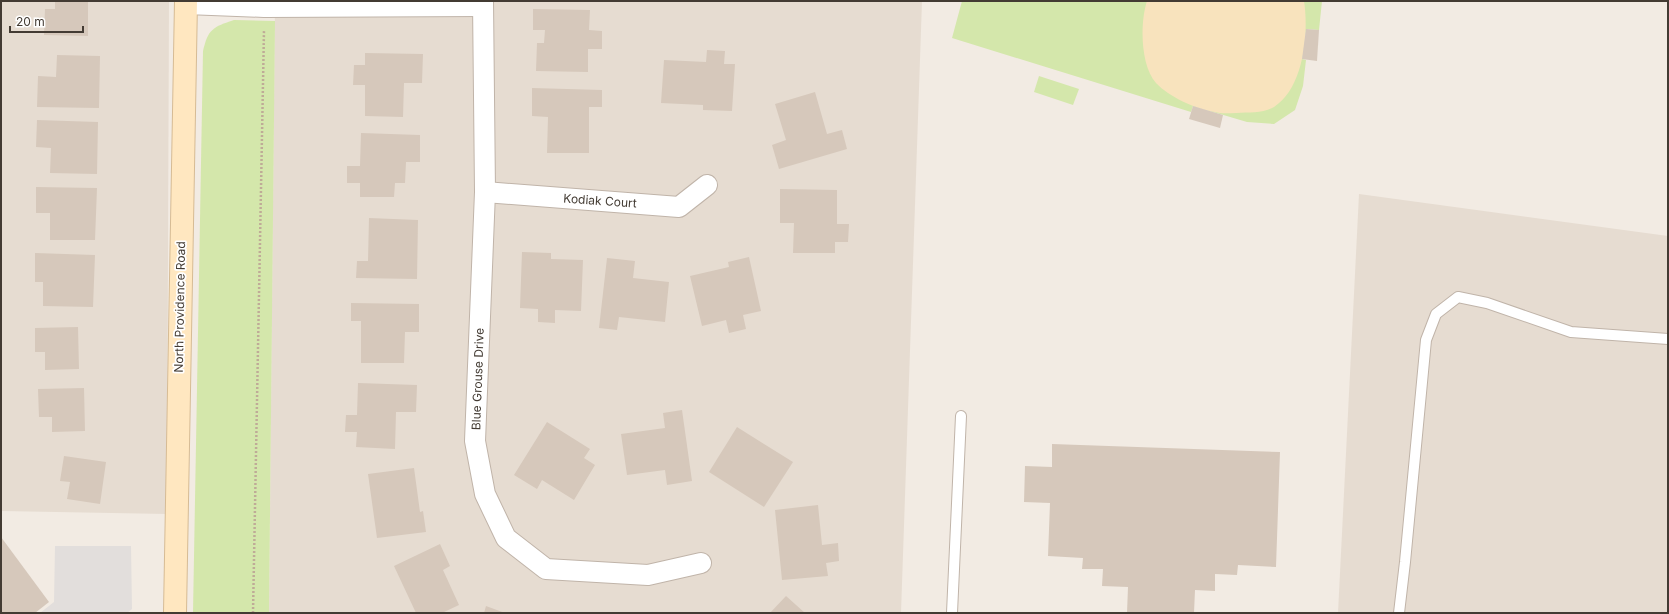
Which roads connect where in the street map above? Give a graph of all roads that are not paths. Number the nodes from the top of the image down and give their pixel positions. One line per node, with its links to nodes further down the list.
1 (186, 2): 2 (street); 8 (street, North Providence Road)
2 (483, 4): 4 (street, Blue Grouse Drive)
3 (707, 185): 4 (street, Kodiak Court)
4 (485, 192): 7 (street, Blue Grouse Drive)
5 (1668, 339): 10 (lane)
6 (961, 416): 9 (lane)
7 (701, 562)
8 (175, 613)
9 (952, 613)
10 (1399, 613)

